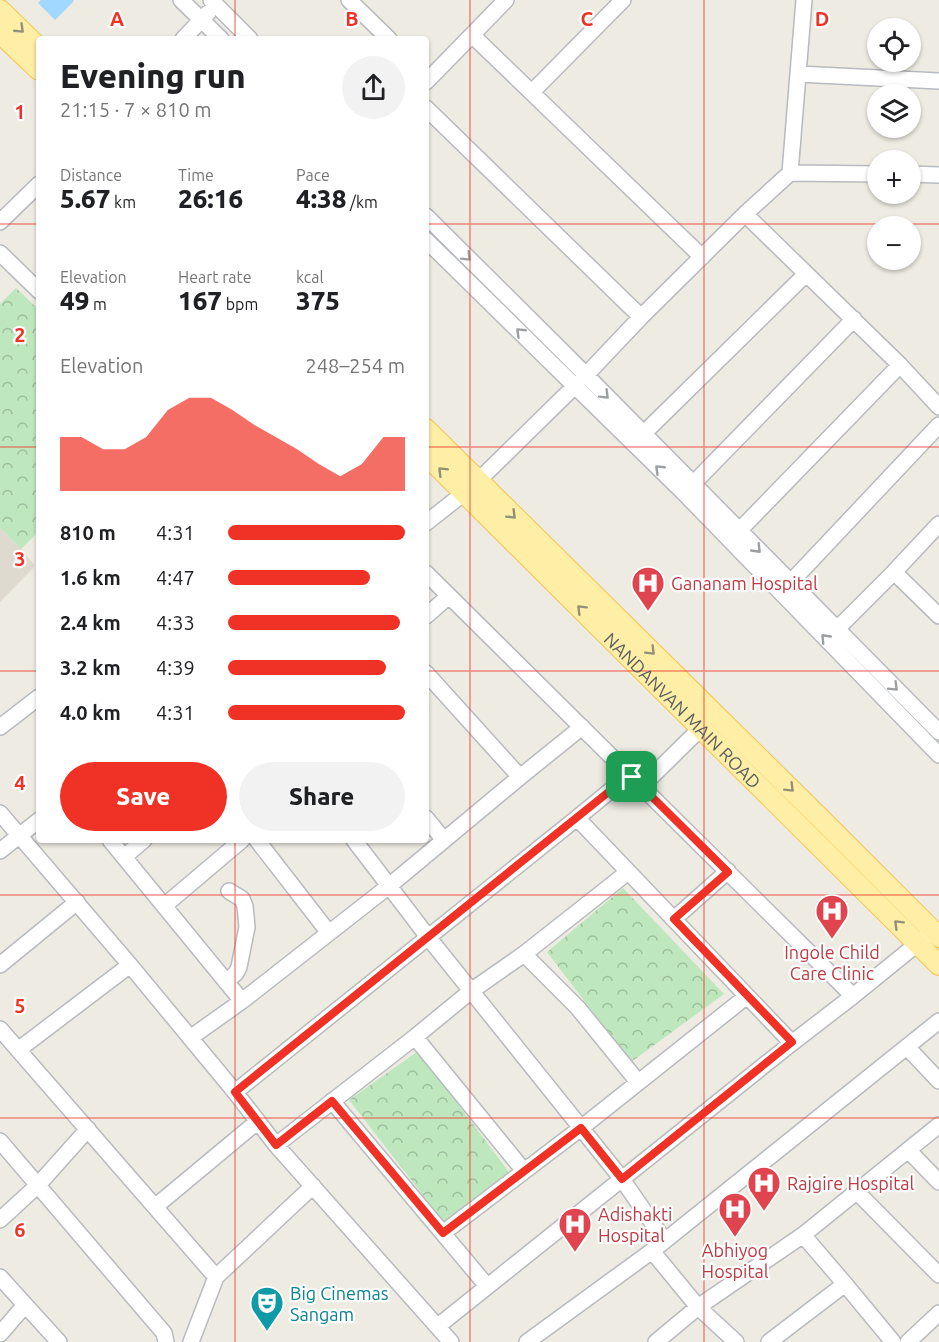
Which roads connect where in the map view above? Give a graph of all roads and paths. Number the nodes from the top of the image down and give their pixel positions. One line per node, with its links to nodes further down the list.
1 (181, 0): 8 (street)
2 (349, 0): 14 (street)
3 (623, 0): 20 (street)
4 (804, 0): 17 (street)
5 (213, 3): 8 (street); 13 (street)
6 (496, 3): 10 (street)
7 (0, 10): 15 (main road, one-way to 15)
8 (201, 20): 11 (street); 12 (street)
9 (0, 33): 16 (main road)
10 (472, 35): 18 (street); 20 (street)
11 (186, 36)
12 (218, 36)
13 (247, 36)
14 (386, 36)
15 (36, 45)
16 (36, 67)
17 (798, 74): 19 (street); 22 (street)
18 (429, 76)
19 (939, 81)
20 (531, 92): 32 (street)
21 (429, 111): 35 (street)
22 (790, 173): 23 (street); 27 (street)
23 (867, 174)
24 (921, 174): 25 (street)
25 (939, 175)
26 (36, 187): 29 (street)
27 (745, 214): 32 (street); 33 (street)
28 (429, 219): 38 (street, one-way to 38)
29 (0, 222)
30 (429, 243): 38 (street, one-way to 30)
31 (0, 253): 34 (street)
32 (702, 257): 35 (street)
33 (806, 274): 36 (street); 42 (street)
34 (36, 288)
35 (641, 317): 38 (street)
36 (854, 319): 37 (street); 45 (street)
37 (900, 365): 39 (street); 48 (street)
38 (580, 380): 42 (street); 44 (street)
39 (939, 408)
40 (939, 425): 51 (street)
41 (429, 433): 44 (main road)
42 (638, 438): 45 (street)
43 (429, 457): 44 (main road, NANDANVAN MAIN ROAD, one-way to 43)
44 (471, 487): 46 (street); 60 (main road, NANDANVAN MAIN ROAD, one-way to 44); 87 (main road, one-way to 87)
45 (689, 488): 48 (street)
46 (429, 521)
47 (939, 524): 49 (street)
48 (735, 535): 51 (street, one-way to 51); 62 (street, one-way to 48)
49 (894, 572): 54 (street); 55 (street)
50 (429, 576): 52 (street)
51 (790, 582): 55 (street)
52 (449, 596): 53 (street); 59 (street)
53 (429, 613)
54 (939, 616)
55 (837, 629): 61 (street, one-way to 61)
56 (429, 682): 63 (street)
57 (36, 699): 58 (street)
58 (0, 727)
59 (582, 727): 63 (street); 64 (street)
60 (701, 728): 64 (street); 87 (main road, NANDANVAN MAIN ROAD, one-way to 60)
61 (939, 732)
62 (939, 755)
63 (520, 777): 70 (street)
64 (637, 782): 66 (street); 79 (street)
65 (0, 813): 69 (street)
66 (577, 818): 78 (street); 86 (street)
67 (36, 822): 69 (street)
68 (429, 822): 70 (street)
69 (19, 834): 76 (street); 82 (street)
70 (444, 840): 80 (street)
71 (112, 843): 77 (street)
72 (140, 843): 77 (street)
73 (238, 843): 83 (street)
74 (259, 843): 85 (street)
75 (356, 843): 80 (street)
76 (0, 851)
77 (124, 857): 83 (street)
78 (628, 872): 84 (street); 88 (street)
79 (728, 872): 84 (street); 95 (street)
80 (389, 886): 85 (street); 86 (street)
81 (229, 891): 92 (street)
82 (76, 902): 89 (street); 90 (street)
83 (164, 906): 92 (street)
84 (674, 919): 94 (street)
85 (329, 933): 96 (street)
86 (428, 937): 93 (street); 106 (street)
87 (930, 937): 91 (main road, NANDANVAN MAIN ROAD); 95 (street)
88 (524, 954): 93 (street); 105 (street)
89 (0, 965)
90 (130, 965): 100 (street); 103 (street)
91 (939, 965)
92 (226, 982): 96 (street)
93 (471, 991): 99 (street); 110 (street)
94 (747, 996): 101 (street); 105 (street)
95 (853, 996): 101 (street)
96 (242, 1001): 100 (street)
97 (939, 1021): 102 (street)
98 (0, 1029): 103 (street)
99 (415, 1037): 107 (street); 115 (street)
100 (190, 1038): 106 (street)
101 (792, 1042): 116 (street)
102 (907, 1047): 104 (street); 125 (street)
103 (18, 1050): 111 (street)
104 (939, 1081)
105 (638, 1082): 110 (street)
106 (235, 1092): 108 (street)
107 (332, 1101): 113 (street); 123 (street)
108 (257, 1122): 113 (street); 121 (street)
109 (939, 1125): 114 (street)
110 (581, 1128): 115 (street); 116 (street)
111 (88, 1129): 118 (street); 121 (street)
112 (0, 1141): 118 (street)
113 (276, 1145): 119 (street)
114 (908, 1150): 117 (street); 120 (street)
115 (524, 1172): 123 (street)
116 (622, 1179): 125 (street); 131 (street)
117 (939, 1182)
118 (38, 1185): 122 (street); 138 (street)
119 (313, 1186): 129 (street); 135 (street)
120 (856, 1191): 124 (street); 127 (street)
121 (156, 1206): 129 (street)
122 (0, 1220)
123 (443, 1233): 131 (street)
124 (803, 1235): 130 (street); 133 (street)
125 (664, 1240): 126 (street)
126 (652, 1251): 133 (street); 141 (street)
127 (939, 1275)
128 (0, 1276): 132 (street)
129 (216, 1277): 139 (street)
130 (845, 1284): 144 (street); 145 (street)
131 (488, 1286): 135 (street)
132 (26, 1305): 136 (street); 137 (street)
133 (698, 1307): 142 (street); 143 (street)
134 (939, 1313): 146 (street)
135 (438, 1326): 140 (street)
136 (0, 1334)
137 (59, 1342)
138 (166, 1342)
139 (191, 1342)
140 (451, 1342)
141 (527, 1342)
142 (656, 1342)
143 (736, 1342)
144 (769, 1342)
145 (893, 1342)
146 (908, 1342)

